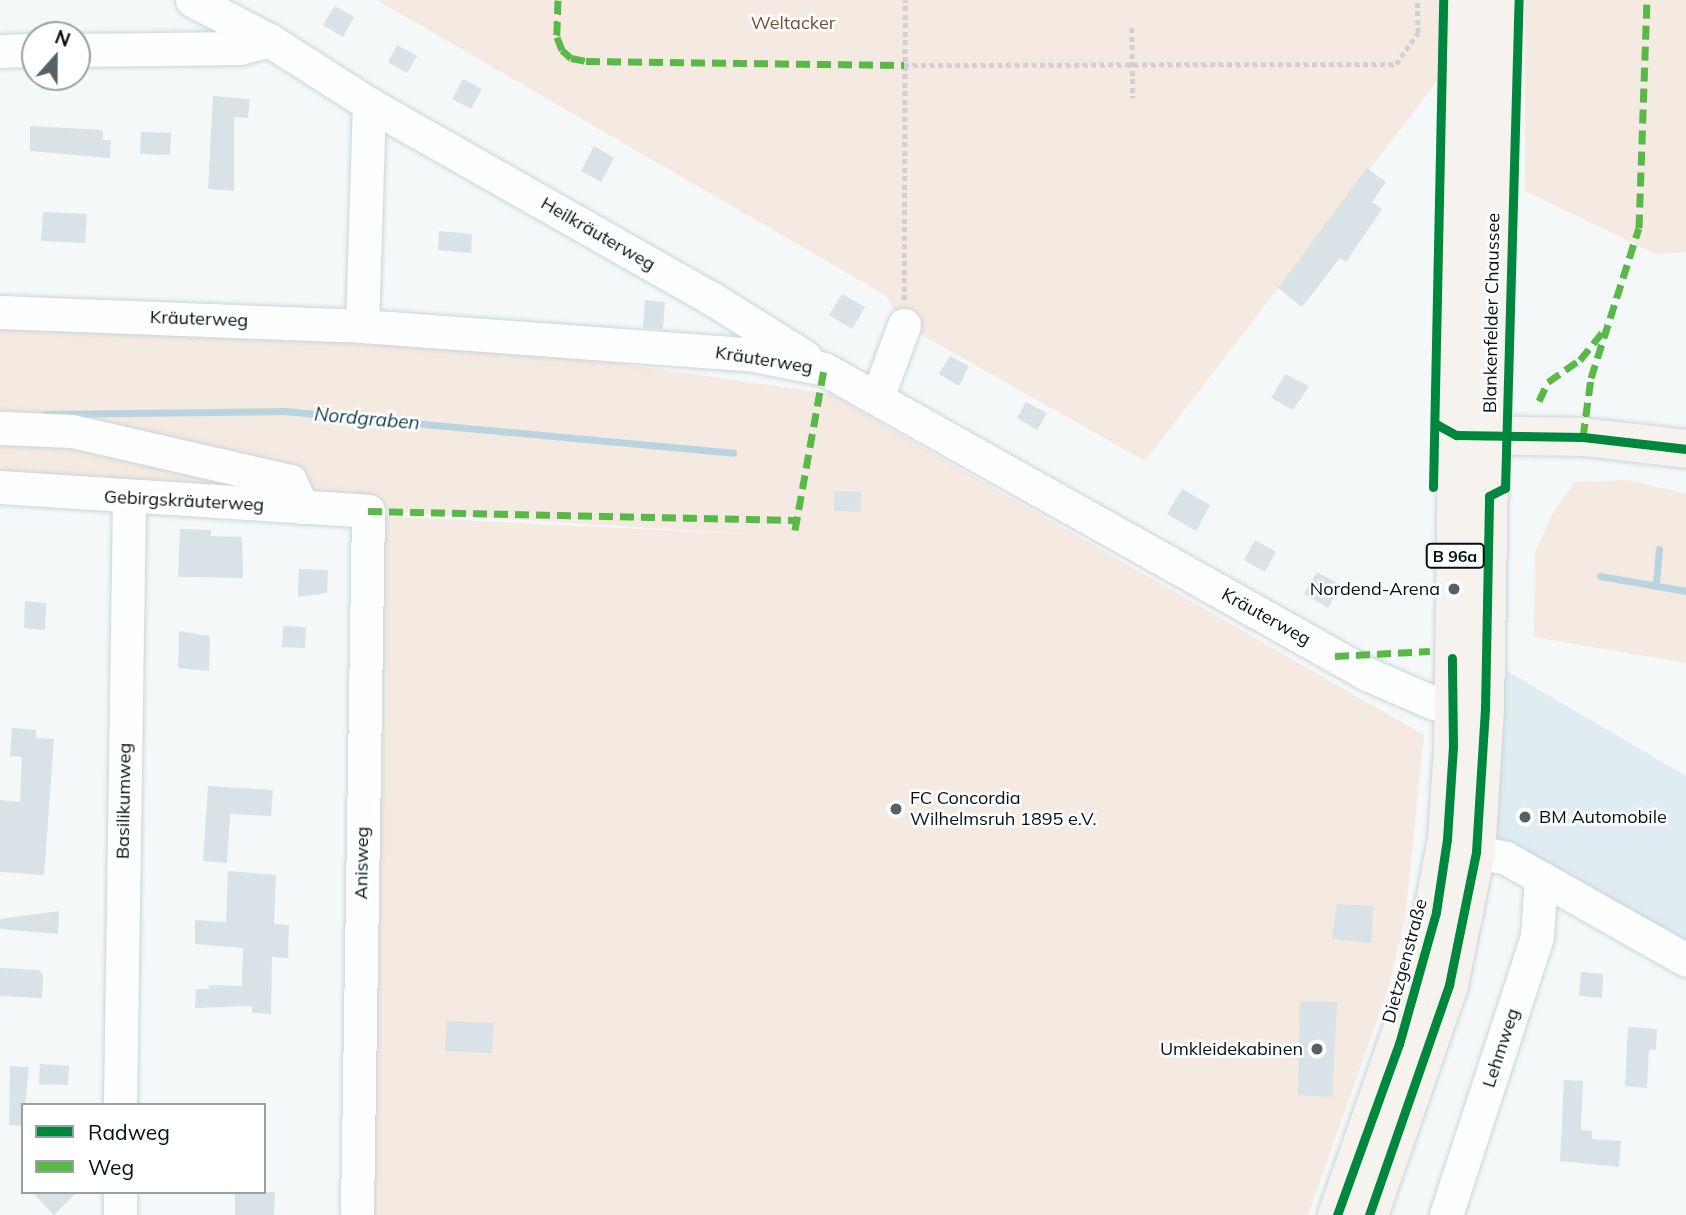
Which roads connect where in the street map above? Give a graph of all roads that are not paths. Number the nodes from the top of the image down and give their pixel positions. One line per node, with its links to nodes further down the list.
1 (192, 0): 4 (lane, Heilkräuterweg)
2 (1463, 0): 15 (main road, Blankenfelder Chaussee / B 96a)
3 (1497, 0): 15 (main road, Blankenfelder Chaussee / B 96a)
4 (269, 40): 6 (lane); 8 (lane, Heilkräuterweg)
5 (21, 50): 7 (lane)
6 (91, 50)
7 (0, 51)
8 (369, 104): 11 (lane); 12 (lane, Heilkräuterweg)
9 (0, 312): 11 (lane, Kräuterweg)
10 (904, 325): 13 (lane)
11 (362, 326): 12 (lane, Kräuterweg)
12 (824, 369): 13 (lane, Kräuterweg)
13 (877, 398): 21 (lane, Kräuterweg)
14 (2, 428): 19 (lane)
15 (1473, 435): 16 (main road); 21 (main road, Blankenfelder Chaussee / B 96a)
16 (1686, 449)
17 (0, 487): 18 (lane, Gebirgskräuterweg)
18 (129, 498): 19 (lane, Gebirgskräuterweg); 25 (lane, Basilikumweg)
19 (302, 508): 20 (lane, Gebirgskräuterweg)
20 (368, 511): 28 (lane, Anisweg)
21 (1469, 707): 22 (main road, B 96a); 29 (main road, Dietzgenstraße / B 96a)
22 (1476, 852): 23 (lane); 30 (main road, B 96a)
23 (1541, 878): 24 (lane); 31 (lane, Lehmweg)
24 (1686, 960)
25 (120, 1103)
26 (120, 1194): 27 (lane)
27 (120, 1215)
28 (357, 1215)
29 (1337, 1215)
30 (1369, 1215)
31 (1446, 1215)

